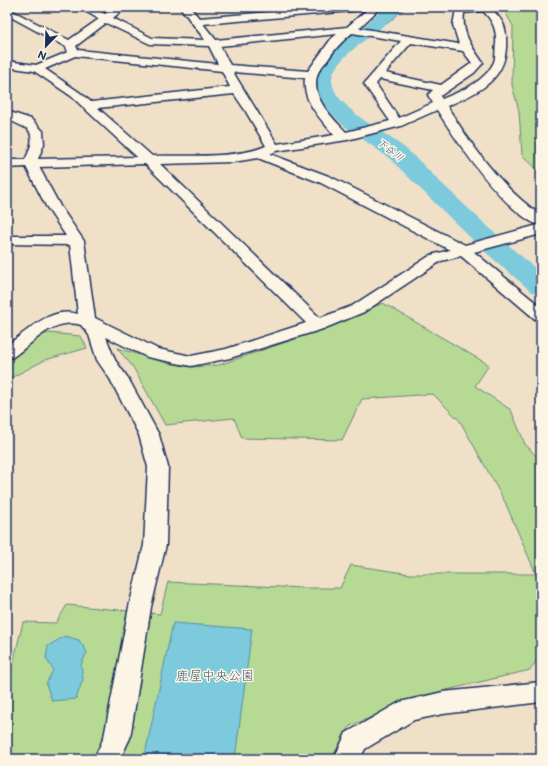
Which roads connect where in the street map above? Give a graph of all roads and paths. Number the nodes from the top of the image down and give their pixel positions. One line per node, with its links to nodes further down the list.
1 (83, 7): 9 (street)
2 (121, 7): 9 (street)
3 (185, 7): 10 (street)
4 (363, 7): 7 (street)
5 (376, 7): 11 (street)
6 (485, 8): 14 (street); 24 (street)
7 (297, 10): 10 (street)
8 (7, 11): 15 (street)
9 (104, 19): 13 (street); 15 (street)
10 (197, 21): 13 (street)
11 (350, 30): 12 (street); 13 (street); 19 (street)
12 (409, 39): 14 (street); 20 (street)
13 (213, 43): 18 (street)
14 (466, 48): 21 (street)
15 (72, 49): 17 (street); 18 (street)
16 (7, 64): 17 (street)
17 (37, 68): 23 (street)
18 (227, 69): 19 (street); 22 (street)
19 (311, 75): 27 (street)
20 (377, 75): 21 (street); 26 (street)
21 (444, 88): 24 (street)
22 (238, 90): 23 (street); 28 (street)
23 (87, 106): 30 (street)
24 (440, 106): 26 (street); 33 (street)
25 (7, 114): 31 (street)
26 (398, 123): 27 (street)
27 (349, 135): 28 (street)
28 (274, 148): 29 (street)
29 (259, 154): 30 (street); 37 (street)
30 (148, 160): 31 (street); 40 (street)
31 (30, 163): 32 (street); 36 (street)
32 (7, 164)
33 (541, 222)
34 (541, 229): 37 (street)
35 (7, 240): 36 (street)
36 (76, 241): 39 (street)
37 (471, 249): 38 (street); 40 (street)
38 (541, 315)
39 (87, 321): 40 (street); 41 (street); 43 (street)
40 (317, 325)
41 (7, 353)
42 (541, 692): 44 (street)
43 (107, 759)
44 (347, 759)

